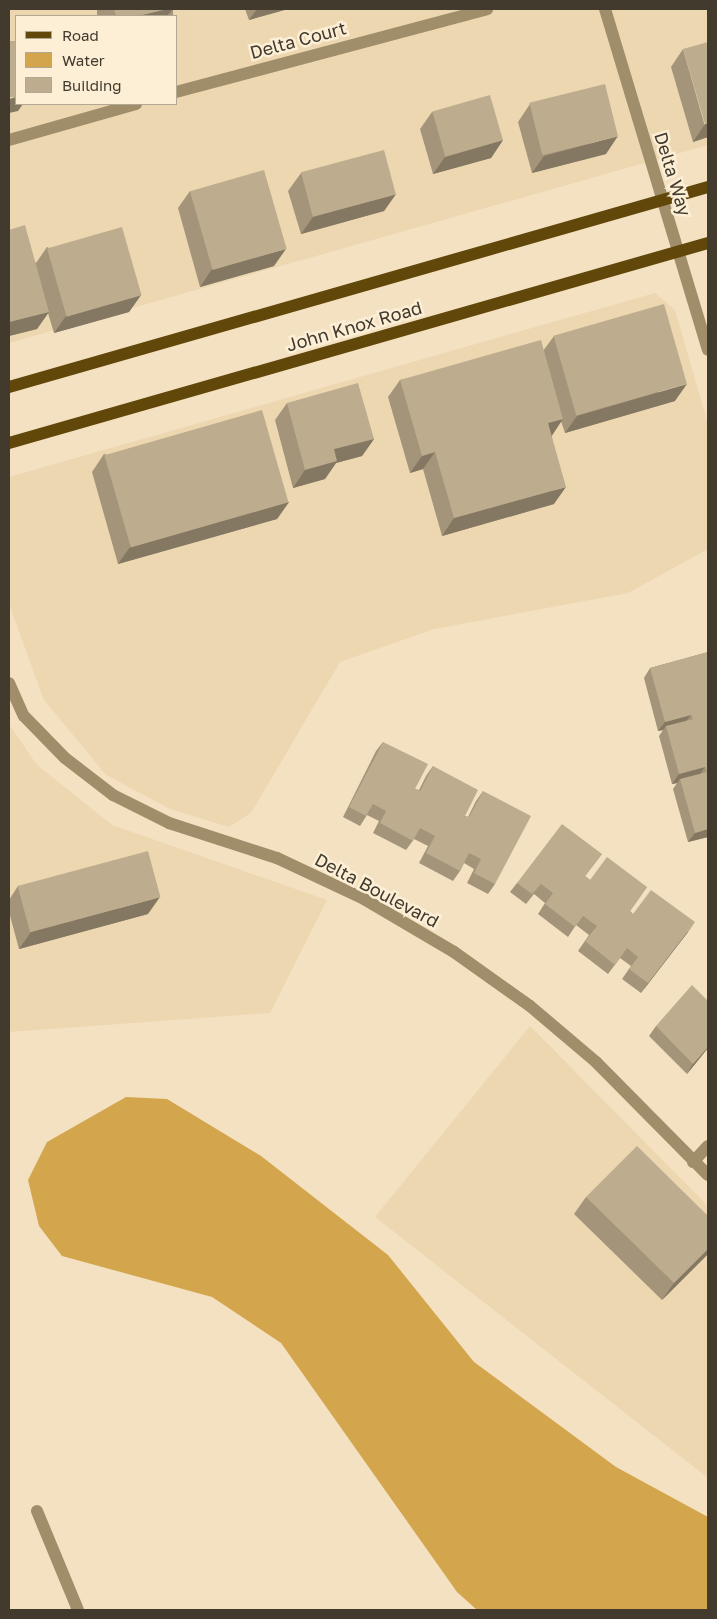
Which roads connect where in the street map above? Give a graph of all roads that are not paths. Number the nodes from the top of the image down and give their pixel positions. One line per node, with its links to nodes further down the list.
1 (487, 9): 3 (street, Delta Court)
2 (605, 9): 7 (street, Delta Way)
3 (178, 91)
4 (132, 105): 5 (street)
5 (9, 140)
6 (708, 187): 7 (main road)
7 (662, 200): 9 (street, Delta Way); 11 (main road)
8 (708, 243): 9 (main road, John Knox Road)
9 (679, 251): 10 (street, Delta Way); 12 (main road, John Knox Road)
10 (708, 350)
11 (9, 387)
12 (9, 443)
13 (9, 682): 15 (street, Delta Boulevard)
14 (708, 1146): 15 (street)
15 (693, 1162): 16 (street, Delta Boulevard)
16 (708, 1175)
17 (37, 1510): 18 (street)
18 (78, 1610)

